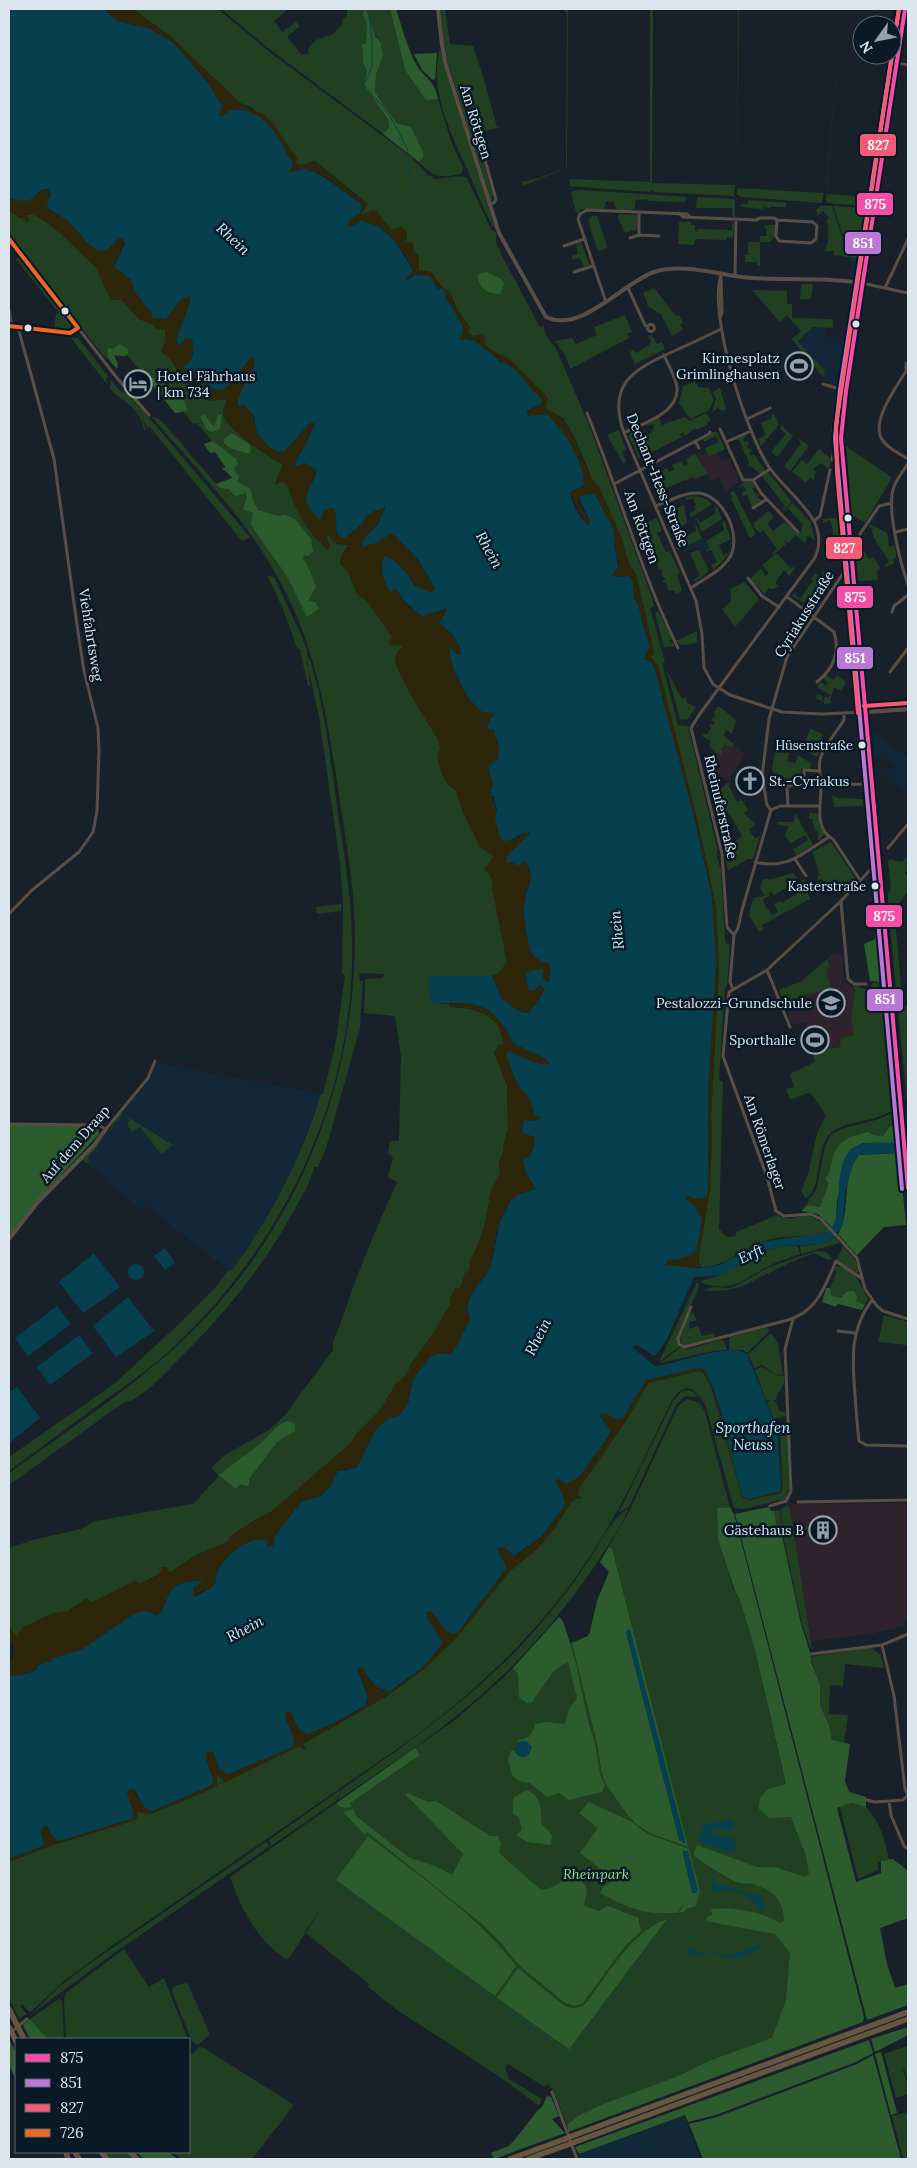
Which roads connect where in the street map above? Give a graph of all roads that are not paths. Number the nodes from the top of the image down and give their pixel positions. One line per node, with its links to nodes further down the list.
1 (438, 9): 6 (street, Am Röttgen)
2 (905, 9): 3 (main road)
3 (902, 29)
4 (897, 65): 21 (main road)
5 (477, 132): 6 (street, Am Röttgen)
6 (489, 204): 25 (street, Am Röttgen)
7 (639, 212): 8 (street); 10 (street); 13 (street)
8 (736, 219): 9 (street); 20 (street)
9 (777, 220): 9 (street)
10 (639, 235): 11 (street); 12 (street)
11 (658, 236)
12 (630, 238)
13 (584, 239): 16 (street); 17 (street)
14 (908, 239): 23 (street)
15 (9, 240): 30 (street)
16 (564, 246)
17 (593, 266): 18 (street); 25 (street)
18 (574, 272)
19 (721, 275): 20 (street); 22 (street); 31 (street)
20 (735, 276): 21 (street)
21 (864, 284): 23 (street); 36 (main road)
22 (628, 288): 25 (street); 29 (street)
23 (885, 288): 24 (street)
24 (908, 293)
25 (606, 302)
26 (9, 310): 27 (street)
27 (10, 327): 28 (street)
28 (18, 327): 30 (street); 98 (street, Viehfahrtsweg)
29 (648, 327)
30 (78, 328): 39 (street)
31 (721, 329): 32 (street, Dechant-Hess-Straße); 40 (street)
32 (664, 355): 44 (street, Dechant-Hess-Straße); 44 (street)
33 (908, 363): 49 (street)
34 (823, 384): 35 (street)
35 (838, 390): 36 (street); 48 (street)
36 (846, 391): 64 (main road)
37 (770, 408): 40 (street)
38 (587, 413): 55 (street, Am Röttgen)
39 (149, 415)
40 (747, 419): 42 (street)
41 (720, 429): 46 (street)
42 (751, 431): 46 (street); 51 (street)
43 (710, 432): 45 (street)
44 (624, 433): 52 (street, Dechant-Hess-Straße)
45 (695, 441): 47 (street); 52 (street)
46 (726, 442): 54 (street)
47 (699, 448)
48 (832, 460)
49 (908, 460)
50 (908, 463): 57 (street)
51 (770, 469): 54 (street); 60 (street)
52 (640, 470): 55 (street); 58 (street, Dechant-Hess-Straße)
53 (830, 470): 60 (street)
54 (753, 480): 56 (street)
55 (614, 484): 74 (street, Am Röttgen)
56 (767, 499): 59 (street); 62 (street)
57 (892, 503): 63 (street); 64 (street)
58 (655, 506): 68 (street, Dechant-Hess-Straße); 68 (street)
59 (753, 508)
60 (814, 521): 70 (street, Rheinuferstraße)
61 (908, 529): 63 (street)
62 (798, 532)
63 (896, 532): 67 (street)
64 (850, 541): 65 (main road)
65 (852, 572): 73 (street, Cyriakusstraße); 81 (main road)
66 (748, 578): 71 (street)
67 (908, 585)
68 (691, 588): 78 (street, Dechant-Hess-Straße)
69 (908, 595): 72 (street)
70 (787, 597): 71 (street, Rheinuferstraße); 73 (street)
71 (779, 607): 78 (street, Rheinuferstraße)
72 (892, 612)
73 (814, 616): 77 (street); 80 (street, Cyriakusstraße)
74 (678, 648)
75 (908, 648): 76 (street)
76 (890, 672)
77 (817, 682)
78 (718, 689): 80 (street); 99 (street, Rheinuferstraße)
79 (908, 709): 81 (main road)
80 (771, 710): 82 (street); 88 (street, Cyriakusstraße)
81 (864, 712): 82 (street); 84 (main road)
82 (844, 714): 83 (street)
83 (820, 771): 85 (street); 86 (street)
84 (871, 784): 85 (street); 94 (main road)
85 (822, 787): 87 (street)
86 (788, 806): 87 (street); 88 (street)
87 (818, 806): 90 (street)
88 (771, 810): 93 (street)
89 (908, 824): 91 (street)
90 (829, 838): 92 (street); 96 (street)
91 (888, 848)
92 (795, 859): 93 (street); 95 (street)
93 (756, 862): 99 (street)
94 (879, 867): 96 (street); 108 (main road)
95 (806, 876)
96 (860, 880): 97 (street)
97 (841, 901): 100 (street); 101 (street)
98 (9, 914)
99 (734, 935): 102 (street, Rheinuferstraße)
100 (768, 970): 102 (street); 103 (street)
101 (866, 984)
102 (734, 990): 105 (street, Rheinuferstraße)
103 (790, 1027)
104 (156, 1061): 107 (street, Auf dem Draap)
105 (732, 1081): 110 (street, Am Römerlager)
106 (9, 1124): 107 (street)
107 (106, 1129): 109 (street, Auf dem Draap)
108 (908, 1188)
109 (9, 1239)
110 (862, 1278): 111 (street); 113 (street)
111 (872, 1300): 114 (street); 116 (street)
112 (691, 1307): 113 (street)
113 (793, 1319): 120 (street)
114 (908, 1319)
115 (838, 1330): 116 (street)
116 (855, 1333): 117 (street)
117 (908, 1446)
118 (908, 1500): 119 (street)
119 (798, 1502)
120 (770, 1506)
121 (908, 1634): 122 (street)
122 (882, 1645): 123 (street); 124 (street)
123 (811, 1654)
124 (908, 1795): 126 (street)
125 (867, 1800): 126 (street)
126 (890, 1801): 127 (street)
127 (908, 1849)
128 (9, 2010): 135 (highway, bridge)
129 (908, 2012): 133 (highway)
130 (908, 2019): 133 (highway)
131 (27, 2020): 134 (street)
132 (9, 2027): 136 (highway, bridge)
133 (877, 2027): 138 (highway, bridge)
134 (9, 2034)
135 (23, 2038)
136 (15, 2039)
137 (552, 2092): 141 (street)
138 (566, 2142): 139 (highway); 140 (highway)
139 (510, 2159)
140 (528, 2159)
141 (577, 2159)

